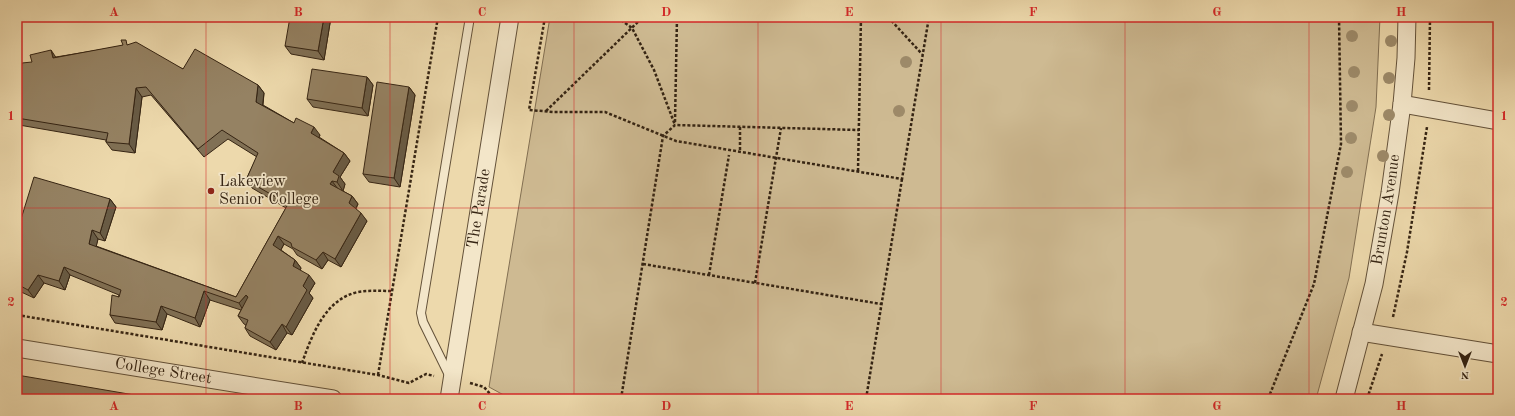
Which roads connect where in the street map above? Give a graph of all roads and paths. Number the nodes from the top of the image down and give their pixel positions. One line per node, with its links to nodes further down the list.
1 (19, 17): 16 (path)
2 (438, 17): 35 (path)
3 (470, 17): 43 (lane)
4 (510, 17): 43 (street, The Parade)
5 (545, 17): 20 (path)
6 (618, 17): 15 (path)
7 (643, 17): 15 (path)
8 (677, 17): 22 (path)
9 (861, 17): 25 (path)
10 (888, 17): 17 (path)
11 (929, 17): 17 (path)
12 (1339, 17): 49 (path)
13 (1407, 17): 18 (street, Brunton Avenue)
14 (1430, 17): 19 (path)
15 (632, 28): 20 (path); 22 (path)
16 (17, 30)
17 (922, 54): 31 (path)
18 (1402, 104): 19 (street); 38 (street, Brunton Avenue)
19 (1428, 109): 21 (street); 39 (path)
20 (546, 111): 26 (path)
21 (1498, 121)
22 (675, 126): 23 (path); 26 (path)
23 (740, 127): 24 (path); 27 (path)
24 (781, 128): 25 (path); 29 (path)
25 (859, 130): 30 (path)
26 (663, 136): 27 (path); 32 (path)
27 (740, 152): 29 (path)
28 (729, 155): 33 (path)
29 (776, 157): 30 (path); 34 (path)
30 (858, 171): 31 (path)
31 (902, 178): 36 (path)
32 (643, 264): 33 (path); 47 (path)
33 (709, 275): 34 (path)
34 (756, 283): 36 (path)
35 (392, 291): 42 (path); 42 (path)
36 (881, 304): 48 (path)
37 (17, 315): 42 (path)
38 (1361, 332): 39 (street); 50 (street, Brunton Avenue)
39 (1388, 336): 41 (street); 51 (path)
40 (17, 348): 44 (street, College Street)
41 (1498, 354)
42 (302, 363)
43 (451, 379): 46 (street, The Parade)
44 (264, 393): 45 (street, College Street)
45 (332, 399)
46 (449, 399)
47 (621, 399)
48 (866, 399)
49 (1268, 399)
50 (1344, 399)
51 (1367, 399)

